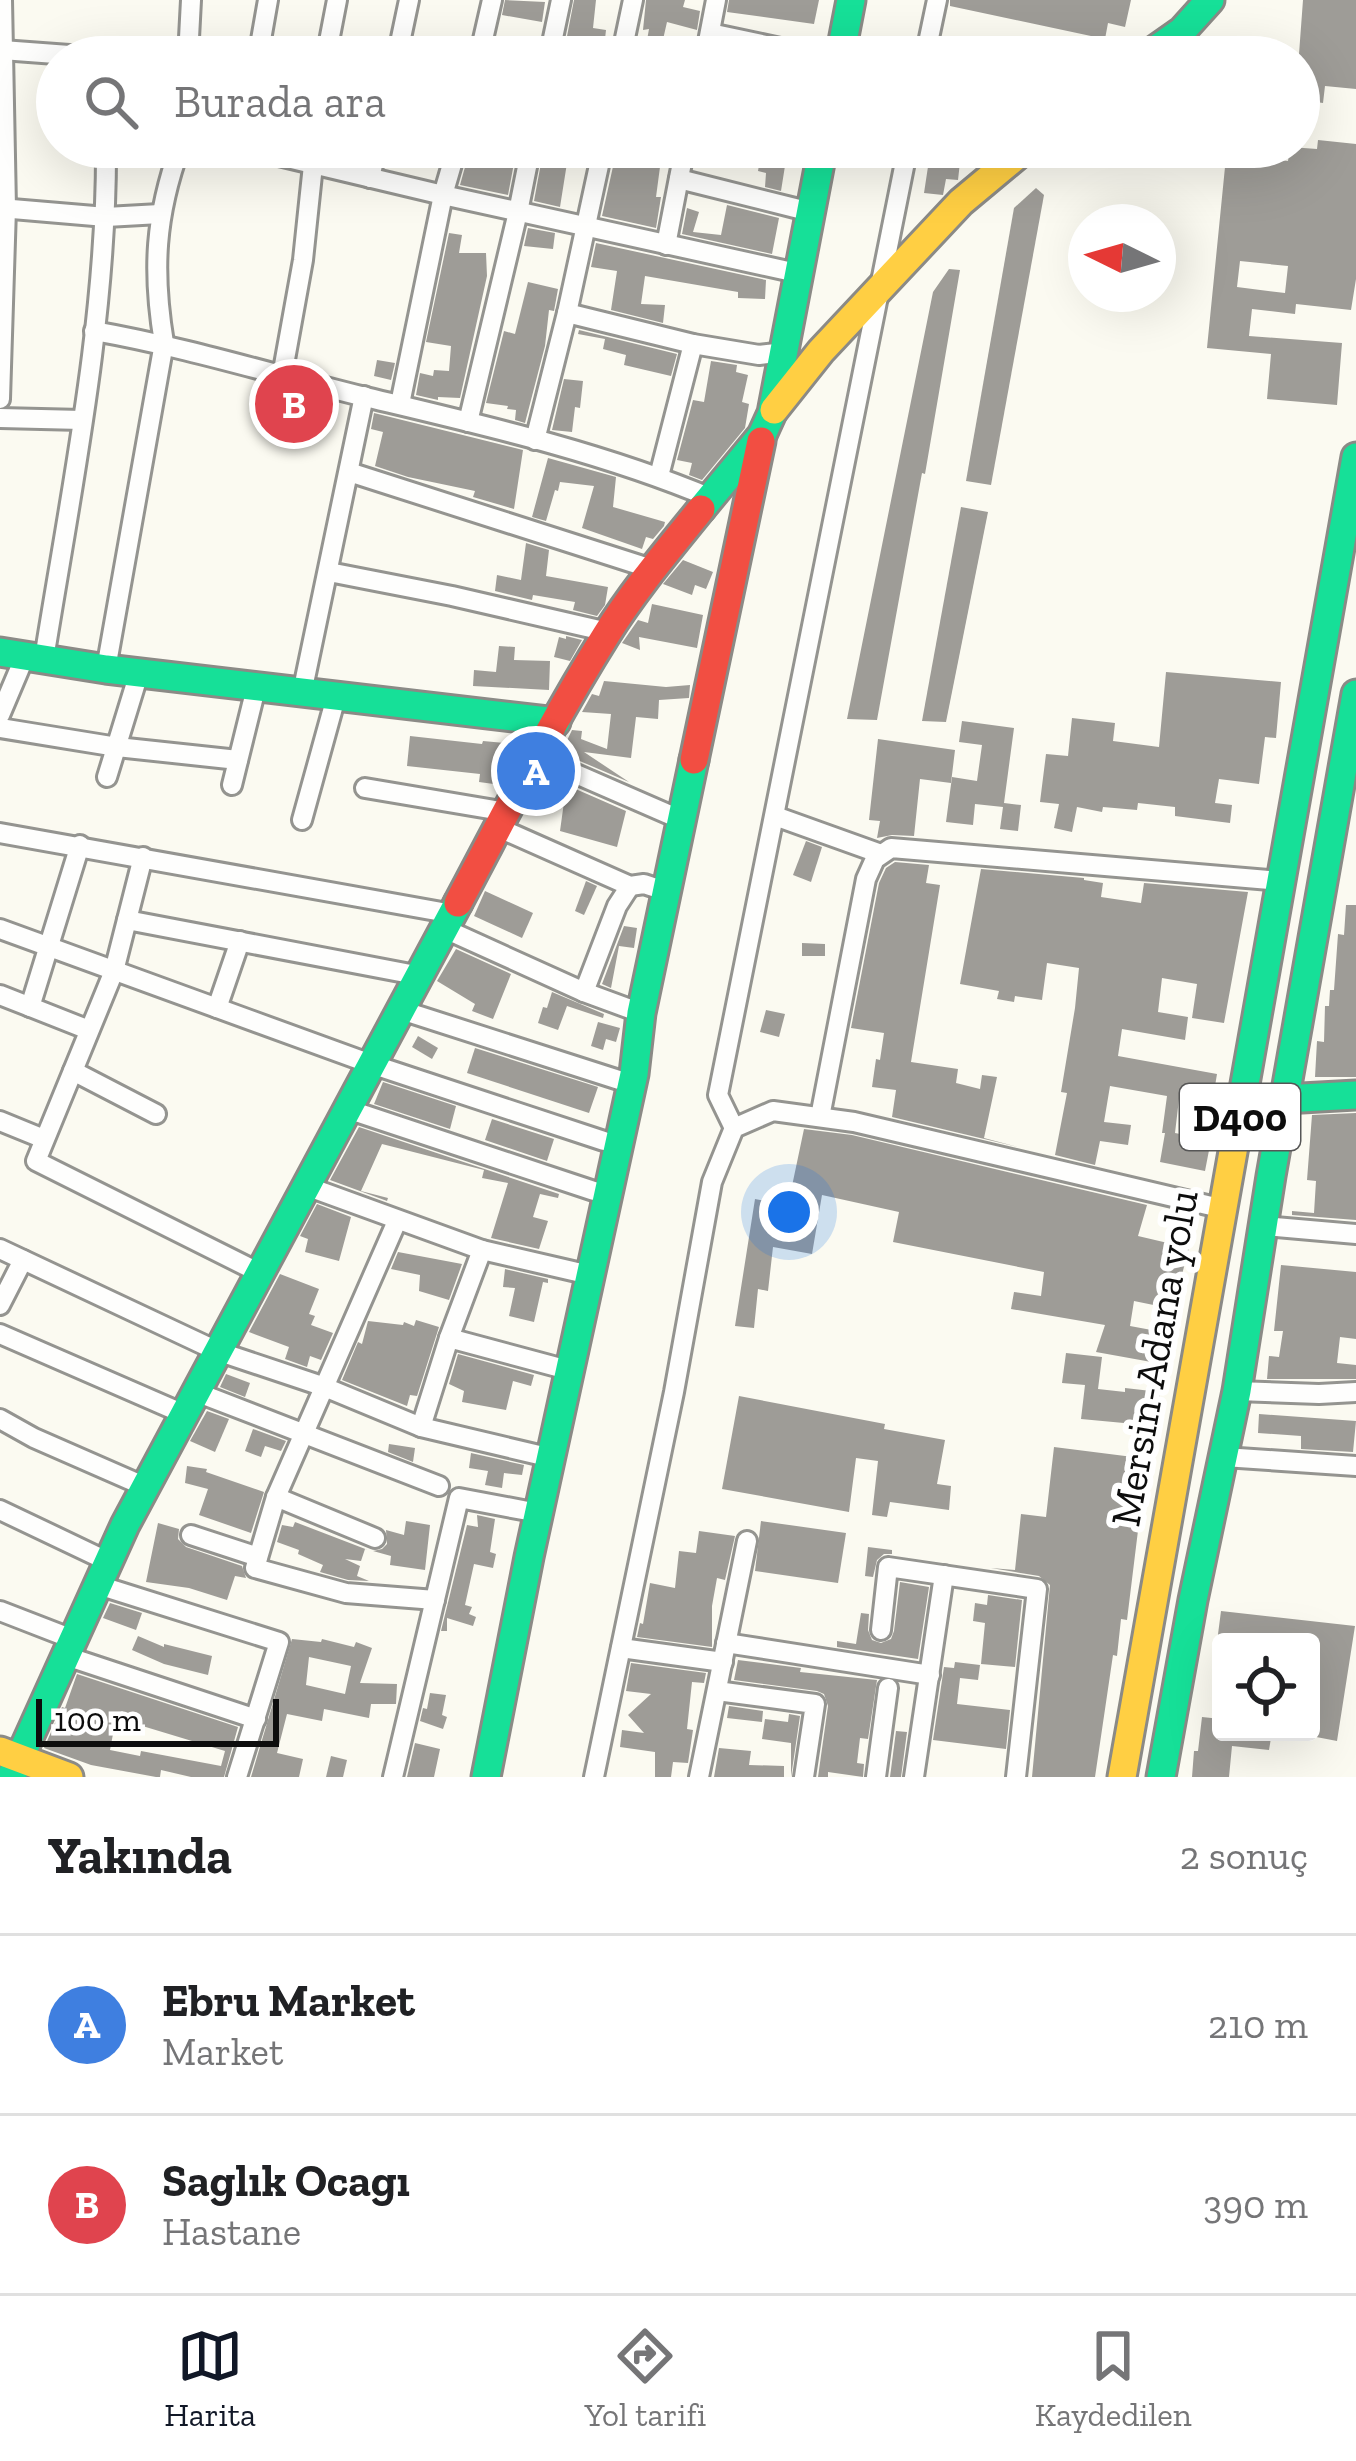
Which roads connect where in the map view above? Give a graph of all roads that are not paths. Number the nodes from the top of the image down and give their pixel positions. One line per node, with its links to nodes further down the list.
1 (2, 0): 28 (street)
2 (191, 0): 15 (street)
3 (268, 0): 16 (street)
4 (337, 0): 17 (street)
5 (409, 0): 18 (street)
6 (492, 0): 19 (street)
7 (561, 0): 20 (street)
8 (633, 0): 21 (street)
9 (716, 0): 14 (street)
10 (839, 0): 24 (main road)
11 (851, 0): 25 (main road)
12 (937, 0): 26 (street)
13 (1210, 0): 27 (main road)
14 (710, 33): 22 (street); 23 (street)
15 (189, 36)
16 (262, 36)
17 (330, 36)
18 (401, 36)
19 (484, 36)
20 (553, 36)
21 (625, 36)
22 (709, 36)
23 (724, 36)
24 (830, 36)
25 (844, 36)
26 (930, 36)
27 (1175, 36)
28 (2, 50): 29 (street); 46 (street)
29 (36, 52)
30 (106, 168): 50 (street)
31 (174, 168): 49 (street)
32 (306, 168): 60 (street)
33 (338, 168): 43 (street)
34 (372, 168): 43 (street)
35 (451, 168): 45 (street)
36 (527, 168): 48 (street)
37 (599, 168): 51 (street)
38 (681, 168): 44 (street)
39 (807, 168): 47 (main road)
40 (819, 168): 59 (main road)
41 (904, 168): 54 (street)
42 (1002, 168): 54 (main road)
43 (370, 178): 45 (street)
44 (679, 179): 47 (street); 52 (street)
45 (443, 195): 48 (street); 63 (street)
46 (3, 208): 50 (street); 62 (street)
47 (799, 209): 53 (main road)
48 (518, 212): 51 (street); 66 (street)
49 (160, 214): 50 (street); 57 (street)
50 (106, 217): 56 (street)
51 (586, 227): 52 (street); 55 (street)
52 (666, 244): 53 (street)
53 (788, 272): 59 (main road)
54 (880, 289): 67 (main road); 93 (street)
55 (567, 313): 58 (street); 68 (street)
56 (94, 331): 57 (street); 65 (street)
57 (164, 344): 60 (street); 77 (street)
58 (693, 344): 59 (street); 71 (street)
59 (780, 349): 67 (main road)
60 (282, 376): 61 (street)
61 (364, 396): 63 (street); 70 (street)
62 (0, 399)
63 (400, 404): 66 (street)
64 (0, 418): 65 (street)
65 (82, 420): 76 (street)
66 (468, 422): 68 (street)
67 (767, 424): 72 (main road); 96 (main road)
68 (535, 440): 71 (street)
69 (1356, 457): 101 (main road, Mersin-Adana yolu / D400)
70 (350, 472): 73 (street); 74 (street)
71 (658, 476): 72 (street)
72 (711, 498): 73 (main road)
73 (652, 569): 75 (main road)
74 (329, 572): 75 (street); 80 (street)
75 (608, 632): 84 (main road)
76 (23, 656): 77 (main road); 83 (street)
77 (106, 670): 78 (main road)
78 (139, 674): 79 (main road); 86 (street)
79 (256, 688): 80 (main road); 88 (street)
80 (302, 693): 82 (main road)
81 (1356, 694): 92 (main road, Mersin-Adana yolu / D400)
82 (337, 697): 84 (main road); 94 (street)
83 (0, 715)
84 (556, 722): 87 (main road)
85 (0, 728): 86 (street)
86 (116, 747): 88 (street); 89 (street)
87 (537, 757): 95 (main road); 96 (street)
88 (238, 760): 90 (street)
89 (107, 777)
90 (232, 785)
91 (365, 788): 95 (street)
92 (1345, 810): 122 (main road, Mersin-Adana yolu / D400)
93 (775, 816): 99 (street); 127 (street)
94 (302, 820)
95 (503, 820): 102 (street); 105 (main road)
96 (684, 820): 103 (main road)
97 (0, 833): 98 (street)
98 (80, 845): 100 (street); 108 (street)
99 (881, 854): 101 (street); 125 (street)
100 (143, 857): 104 (street); 105 (street)
101 (1280, 881): 132 (main road, Mersin-Adana yolu / D400)
102 (630, 886): 103 (street); 111 (street)
103 (668, 892): 116 (main road)
104 (127, 920): 107 (street); 109 (street)
105 (449, 921): 110 (main road); 111 (street)
106 (0, 929): 108 (street)
107 (240, 941): 110 (street); 114 (street)
108 (50, 947): 109 (street); 113 (street)
109 (114, 971): 114 (street); 117 (street)
110 (421, 976): 115 (main road)
111 (584, 992): 116 (street)
112 (0, 994): 113 (street)
113 (30, 1007): 117 (street)
114 (217, 1008): 118 (street)
115 (401, 1010): 118 (main road); 120 (street)
116 (641, 1013): 120 (main road); 182 (main road)
117 (89, 1030): 119 (street)
118 (371, 1064): 123 (main road); 129 (street)
119 (73, 1071): 124 (street); 128 (street)
120 (619, 1080): 129 (main road)
121 (1356, 1095): 122 (main road)
122 (1284, 1099): 134 (main road, Mersin-Adana yolu / D400)
123 (347, 1109): 130 (main road); 131 (street)
124 (156, 1114)
125 (820, 1117): 127 (street); 132 (street)
126 (0, 1121): 128 (street)
127 (734, 1128): 171 (street)
128 (44, 1139): 140 (street)
129 (604, 1141): 131 (main road)
130 (306, 1186): 133 (street); 140 (main road)
131 (594, 1192): 139 (main road)
132 (1224, 1209): 189 (main road, Mersin-Adana yolu / D400)
133 (397, 1221): 137 (street); 146 (street)
134 (1265, 1226): 135 (street); 147 (main road, Mersin-Adana yolu / D400)
135 (1356, 1234)
136 (0, 1249): 138 (street)
137 (482, 1250): 139 (street); 143 (street)
138 (23, 1260): 141 (street); 144 (street)
139 (577, 1272): 145 (main road)
140 (260, 1273): 144 (main road)
141 (0, 1305)
142 (0, 1334): 149 (street)
143 (449, 1338): 145 (street); 151 (street)
144 (217, 1351): 146 (street); 149 (main road)
145 (557, 1367): 153 (main road)
146 (322, 1387): 151 (street); 152 (street)
147 (1237, 1391): 148 (street); 154 (main road, Mersin-Adana yolu / D400)
148 (1356, 1392)
149 (190, 1403): 152 (street); 156 (main road)
150 (0, 1419): 156 (street)
151 (421, 1427): 153 (street)
152 (303, 1433): 157 (street); 158 (street)
153 (539, 1455): 160 (main road)
154 (1225, 1457): 155 (street); 190 (main road, Mersin-Adana yolu / D400)
155 (1356, 1466)
156 (146, 1486): 165 (main road)
157 (439, 1486)
158 (276, 1497): 162 (street); 164 (street)
159 (0, 1510): 165 (street)
160 (527, 1511): 167 (street); 181 (main road)
161 (191, 1535): 164 (street)
162 (375, 1538)
163 (747, 1540): 172 (street)
164 (258, 1557): 167 (street)
165 (104, 1573): 170 (main road); 176 (street)
166 (944, 1575): 169 (street); 173 (street); 188 (street)
167 (436, 1600): 180 (street)
168 (0, 1612): 170 (street)
169 (881, 1630)
170 (70, 1648): 176 (street); 177 (main road)
171 (621, 1648): 172 (street); 183 (street)
172 (724, 1653): 173 (street); 175 (street)
173 (930, 1675): 187 (street)
174 (888, 1688): 186 (street)
175 (716, 1691): 184 (street); 185 (street)
176 (256, 1719): 179 (street)
177 (10, 1762): 178 (main road)
178 (69, 1777)
179 (237, 1777)
180 (393, 1777)
181 (471, 1777)
182 (486, 1777)
183 (594, 1777)
184 (699, 1777)
185 (804, 1777)
186 (876, 1777)
187 (914, 1777)
188 (1016, 1777)
189 (1122, 1777)
190 (1161, 1777)

